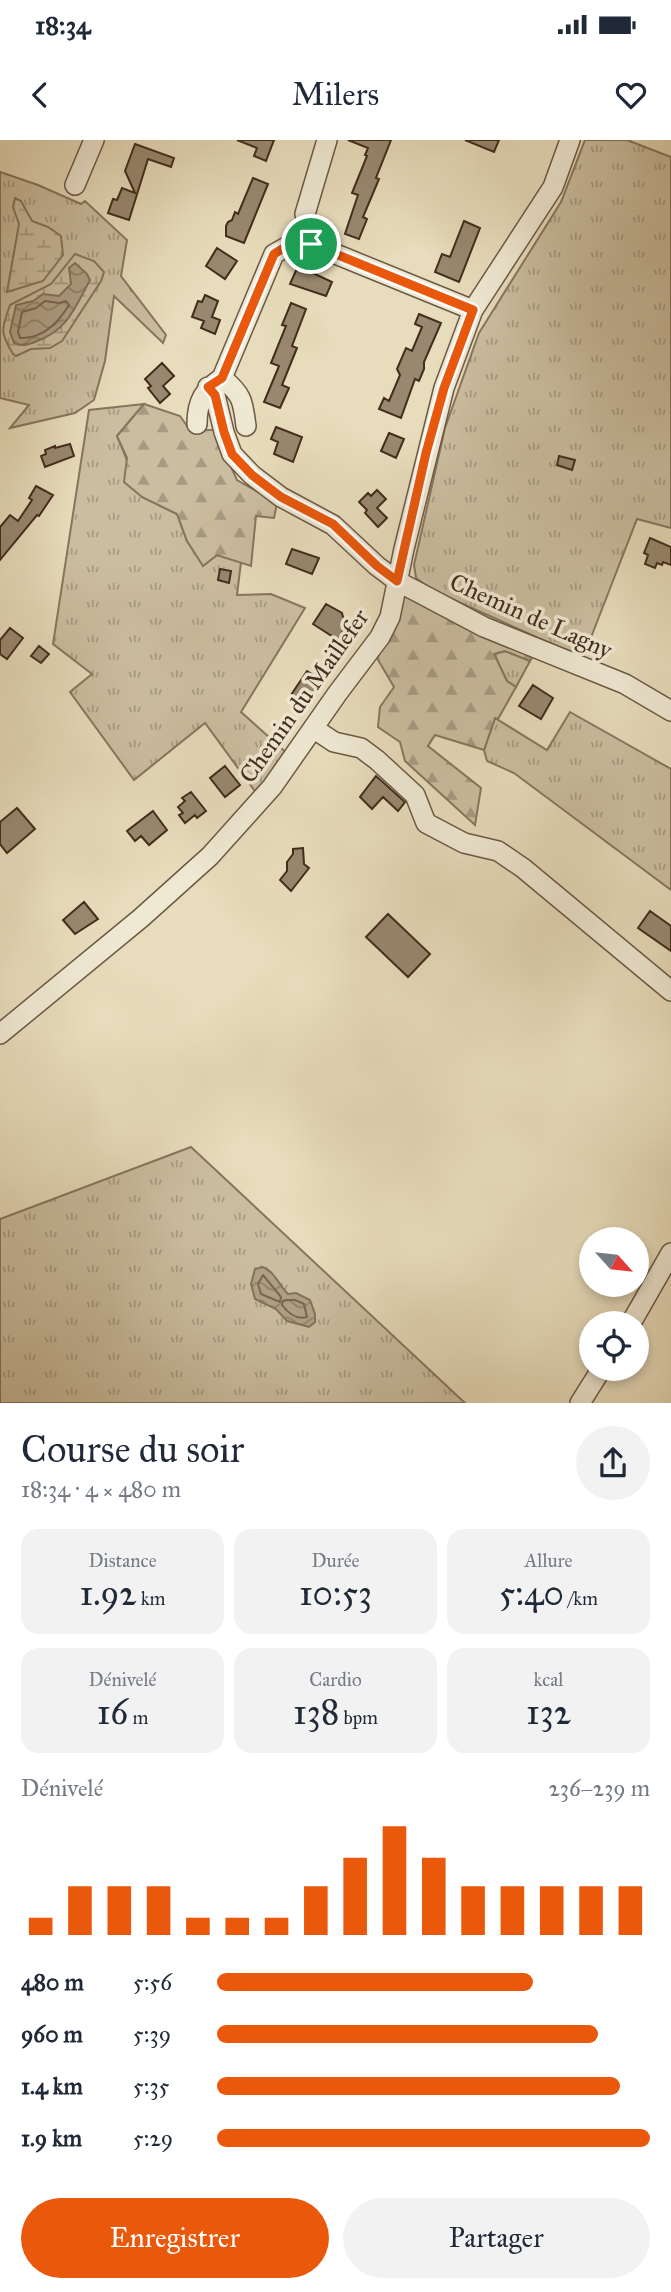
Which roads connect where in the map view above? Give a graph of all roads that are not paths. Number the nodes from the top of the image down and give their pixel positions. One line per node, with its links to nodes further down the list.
1 (94, 140): 4 (street)
2 (327, 140): 5 (street)
3 (570, 140): 6 (street, Chemin du Maillefer)
4 (75, 186)
5 (311, 244): 6 (street); 7 (street)
6 (473, 310): 10 (street, Chemin du Maillefer)
7 (215, 382): 8 (street); 9 (street); 10 (street, Chemin de Lagny)
8 (197, 424)
9 (246, 426)
10 (397, 581): 11 (street, Chemin de Lagny); 12 (street, Chemin du Maillefer)
11 (671, 711)
12 (313, 728): 13 (street); 14 (street, Chemin du Maillefer)
13 (671, 991)
14 (0, 1034)
15 (671, 1254): 16 (street)
16 (638, 1311)
17 (594, 1381): 18 (street)
18 (580, 1403)

